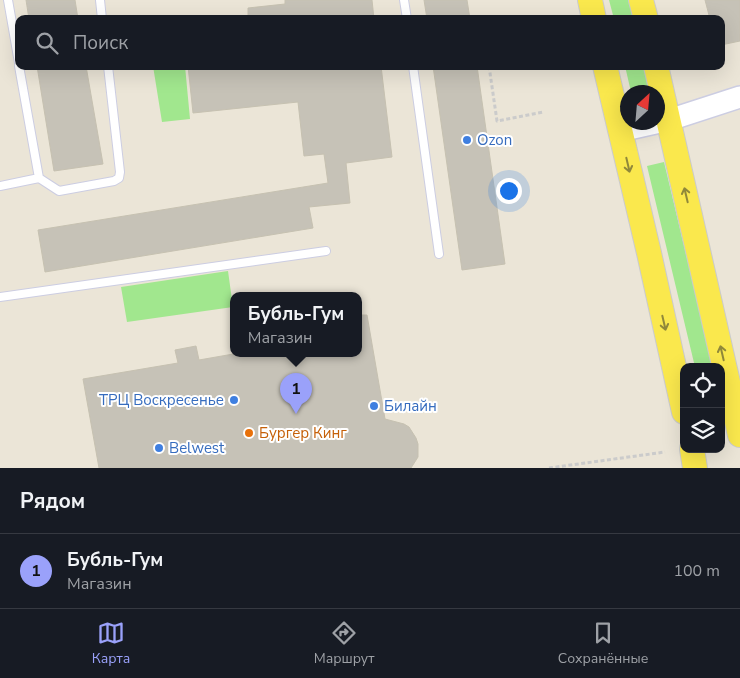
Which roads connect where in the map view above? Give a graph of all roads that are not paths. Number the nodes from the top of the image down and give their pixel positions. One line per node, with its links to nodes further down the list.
1 (8, 0): 10 (lane)
2 (100, 0): 6 (lane)
3 (404, 0): 7 (lane)
4 (590, 0): 8 (main road)
5 (641, 0): 9 (main road)
6 (102, 15)
7 (406, 15)
8 (593, 15)
9 (645, 15)
10 (15, 41)
11 (20, 70): 19 (lane)
12 (108, 70): 19 (lane)
13 (414, 70): 22 (lane)
14 (606, 70): 18 (main road)
15 (657, 70): 17 (main road)
16 (740, 97): 17 (street)
17 (669, 120): 18 (street); 25 (main road, one-way to 17)
18 (620, 131): 24 (main road, one-way to 24)
19 (39, 178): 20 (lane)
20 (0, 186)
21 (326, 251): 23 (lane)
22 (439, 254)
23 (0, 297)
24 (683, 408)
25 (740, 435)
26 (693, 453): 27 (main road)
27 (695, 468)

